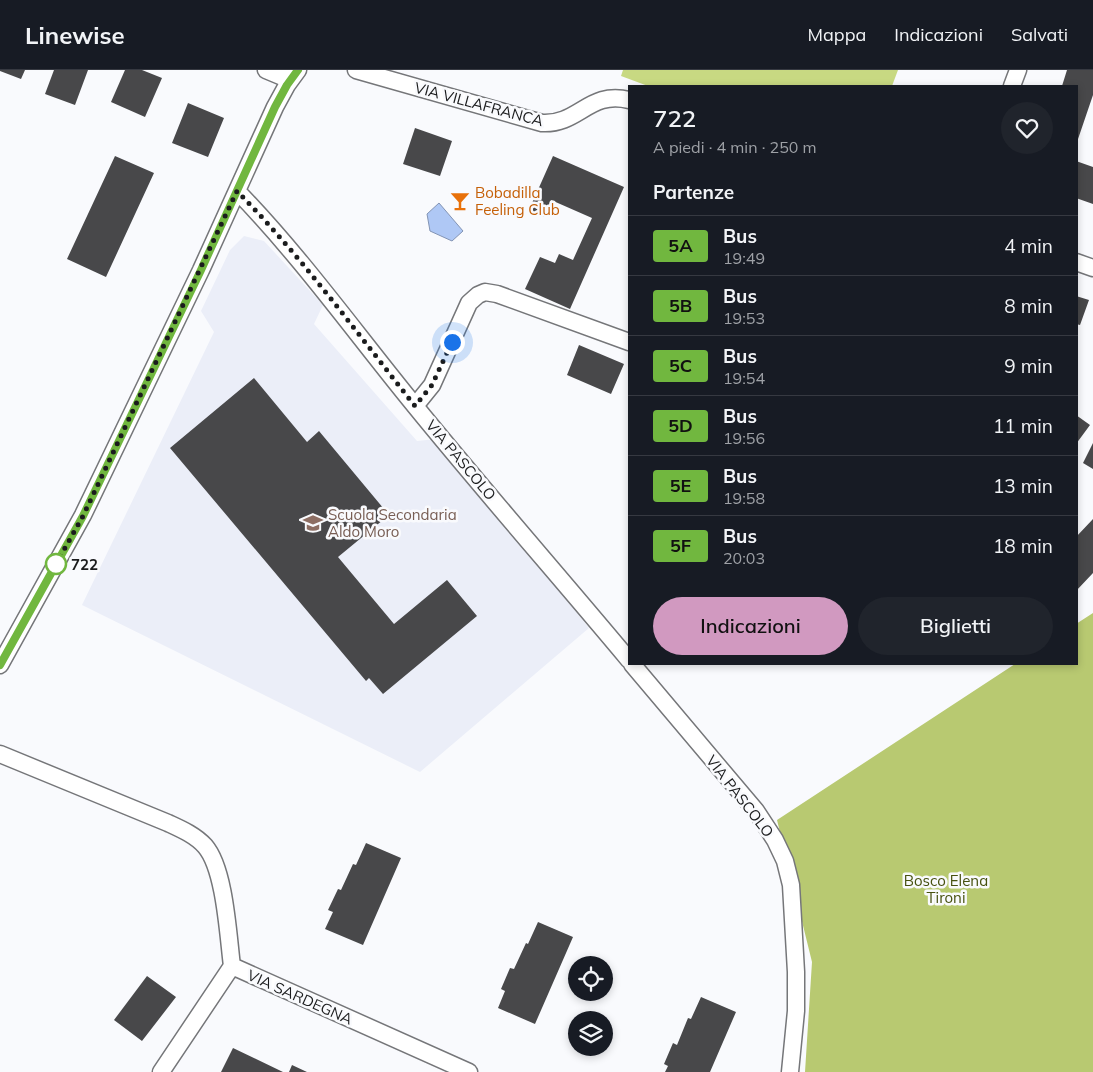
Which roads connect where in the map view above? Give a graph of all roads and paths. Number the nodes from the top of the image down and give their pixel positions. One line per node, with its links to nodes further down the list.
1 (266, 70): 4 (street)
2 (356, 70): 6 (street, VIA VILLAFRANCA)
3 (1018, 70): 5 (street)
4 (294, 75): 7 (street)
5 (1012, 85)
6 (628, 100)
7 (237, 191): 11 (street, VIA PASCOLO); 13 (street)
8 (1078, 263): 9 (street)
9 (1093, 268)
10 (628, 342): 11 (street)
11 (415, 406): 12 (street, VIA PASCOLO)
12 (628, 659)
13 (0, 665)
14 (633, 665): 19 (street, VIA PASCOLO)
15 (0, 754): 16 (street, VIA SARDEGNA)
16 (232, 966): 17 (street); 18 (street, VIA SARDEGNA)
17 (161, 1072)
18 (470, 1072)
19 (790, 1072)

